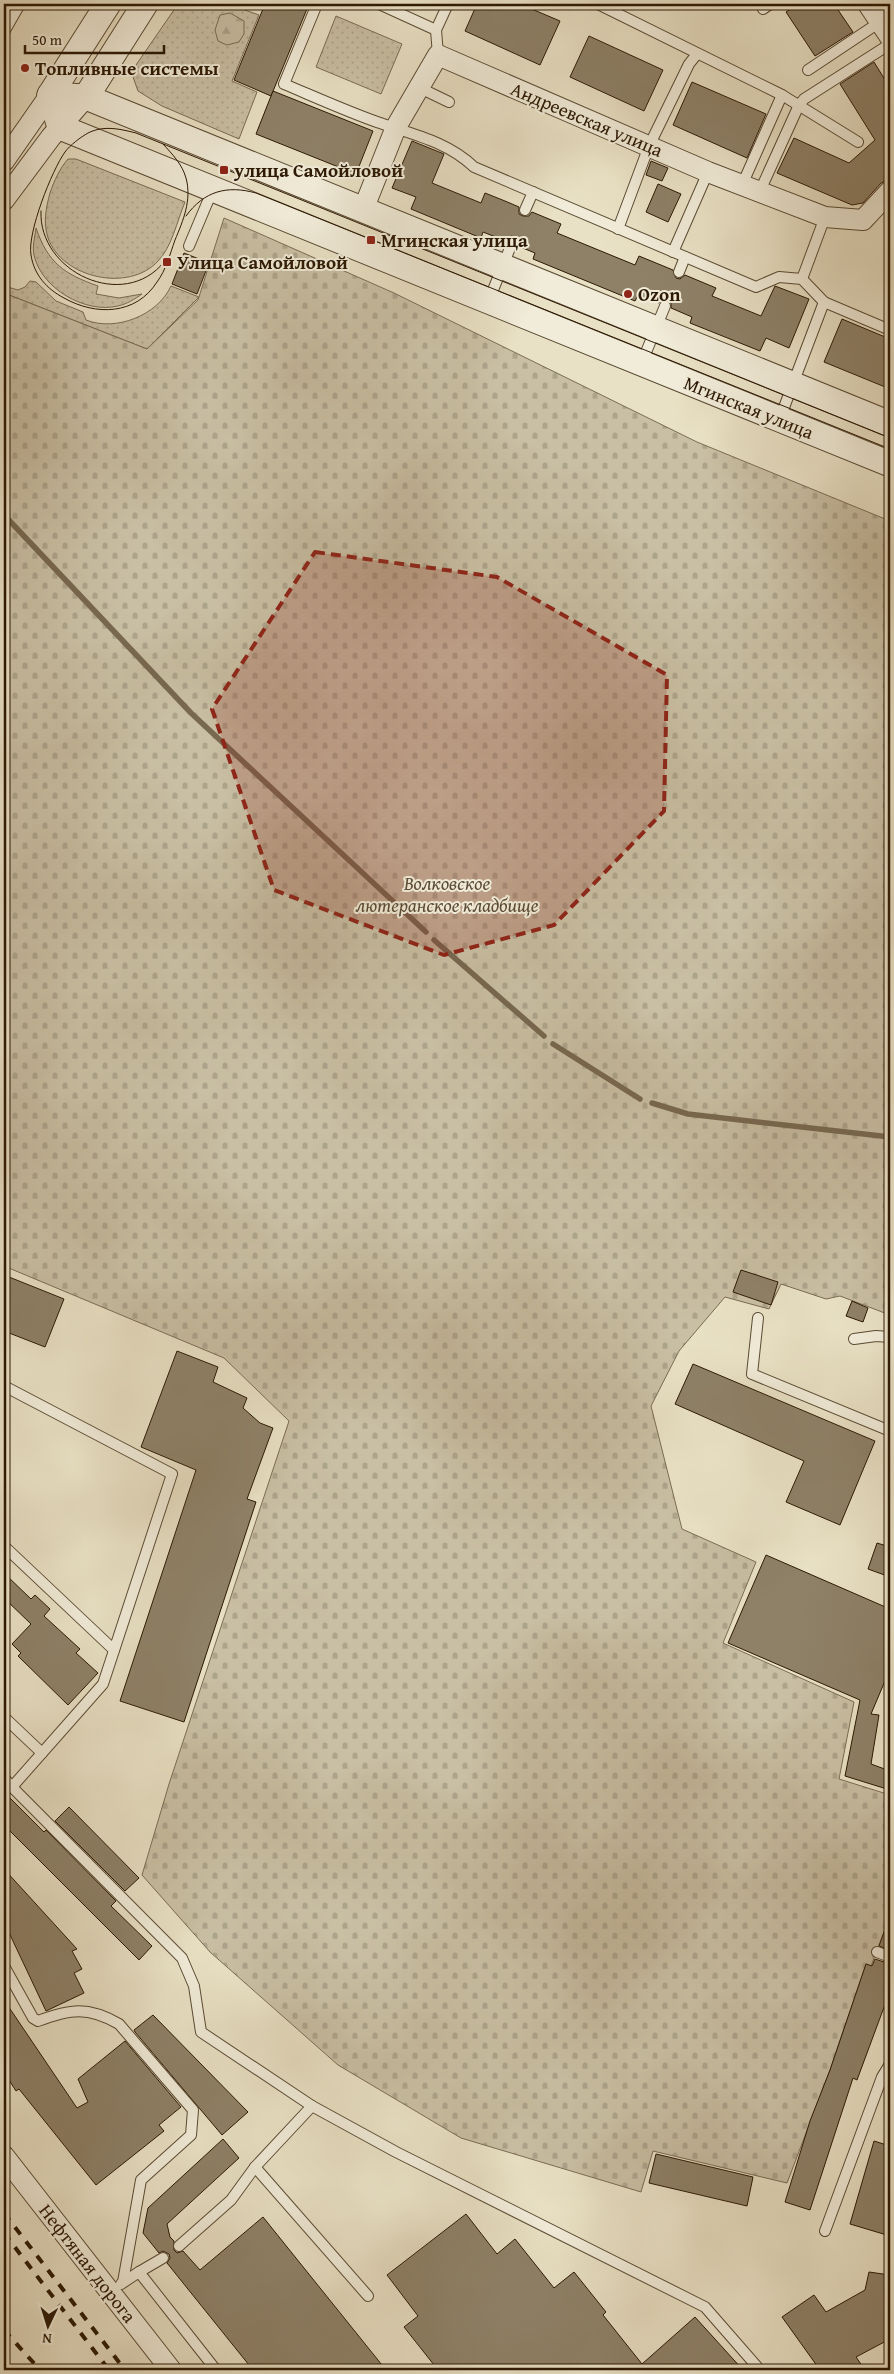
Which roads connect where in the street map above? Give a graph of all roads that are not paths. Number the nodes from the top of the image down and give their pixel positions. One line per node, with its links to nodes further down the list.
1 (20, 4): 11 (lane)
2 (108, 4): 17 (street)
3 (145, 4): 19 (street)
4 (317, 4): 23 (lane)
5 (379, 4): 10 (lane)
6 (448, 4): 10 (lane)
7 (598, 4): 13 (lane)
8 (868, 4): 9 (street)
9 (885, 29): 15 (lane)
10 (436, 30): 14 (lane)
11 (4, 32)
12 (890, 44): 21 (lane)
13 (697, 54): 18 (lane); 25 (lane)
14 (438, 55): 16 (street); 25 (street, Андреевская улица)
15 (808, 70)
16 (420, 88): 20 (lane); 23 (street)
17 (50, 95): 19 (street, Мгинская улица); 22 (street); 26 (street)
18 (782, 95): 21 (lane); 28 (lane)
19 (86, 97): 22 (street); 33 (street, Мгинская улица)
20 (448, 102)
21 (799, 105): 24 (lane); 28 (lane)
22 (60, 127): 29 (street, Мгинская улица); 32 (street)
23 (396, 127): 31 (lane); 33 (street)
24 (858, 142)
25 (650, 146): 27 (street, Андреевская улица); 36 (lane)
26 (4, 161)
27 (708, 172): 28 (street, Андреевская улица); 39 (lane)
28 (751, 188): 35 (street, Андреевская улица)
29 (213, 189): 38 (lane); 44 (street, Мгинская улица)
30 (890, 191): 35 (street, Андреевская улица)
31 (532, 192): 34 (lane); 36 (lane)
32 (5, 194)
33 (363, 210): 41 (street, Мгинская улица)
34 (525, 210)
35 (825, 217): 43 (lane)
36 (618, 229): 39 (lane)
37 (512, 243): 41 (lane)
38 (189, 246)
39 (673, 252): 40 (lane)
40 (685, 257): 42 (lane); 43 (lane)
41 (502, 267): 44 (lane); 47 (street, Мгинская улица)
42 (679, 272)
43 (802, 279): 45 (lane)
44 (488, 301): 49 (street, Мгинская улица)
45 (824, 302): 48 (lane); 50 (lane)
46 (665, 306): 47 (lane)
47 (655, 329): 49 (lane); 50 (street, Мгинская улица)
48 (890, 330)
49 (642, 363): 51 (street, Мгинская улица)
50 (793, 385): 51 (lane); 52 (street, Мгинская улица)
51 (779, 419): 53 (street, Мгинская улица)
52 (890, 424)
53 (890, 464)
54 (758, 1318): 58 (lane)
55 (890, 1337): 56 (lane)
56 (854, 1339)
57 (4, 1386): 60 (lane)
58 (890, 1431)
59 (4, 1546): 60 (lane)
60 (114, 1650): 62 (lane)
61 (4, 1717): 62 (lane)
62 (42, 1753): 64 (lane)
63 (4, 1778): 64 (lane)
64 (12, 1786): 69 (lane)
65 (877, 1952): 66 (lane)
66 (890, 1957)
67 (4, 1966): 76 (lane)
68 (890, 2064): 72 (lane)
69 (312, 2106): 71 (lane); 80 (lane)
70 (4, 2156): 76 (street, Нефтяная дорога)
71 (255, 2167): 73 (lane); 77 (lane)
72 (825, 2231)
73 (179, 2246)
74 (163, 2258): 75 (lane)
75 (140, 2272): 76 (lane); 79 (lane)
76 (117, 2288): 78 (street, Нефтяная дорога)
77 (368, 2296)
78 (171, 2370)
79 (216, 2370)
80 (760, 2370)

